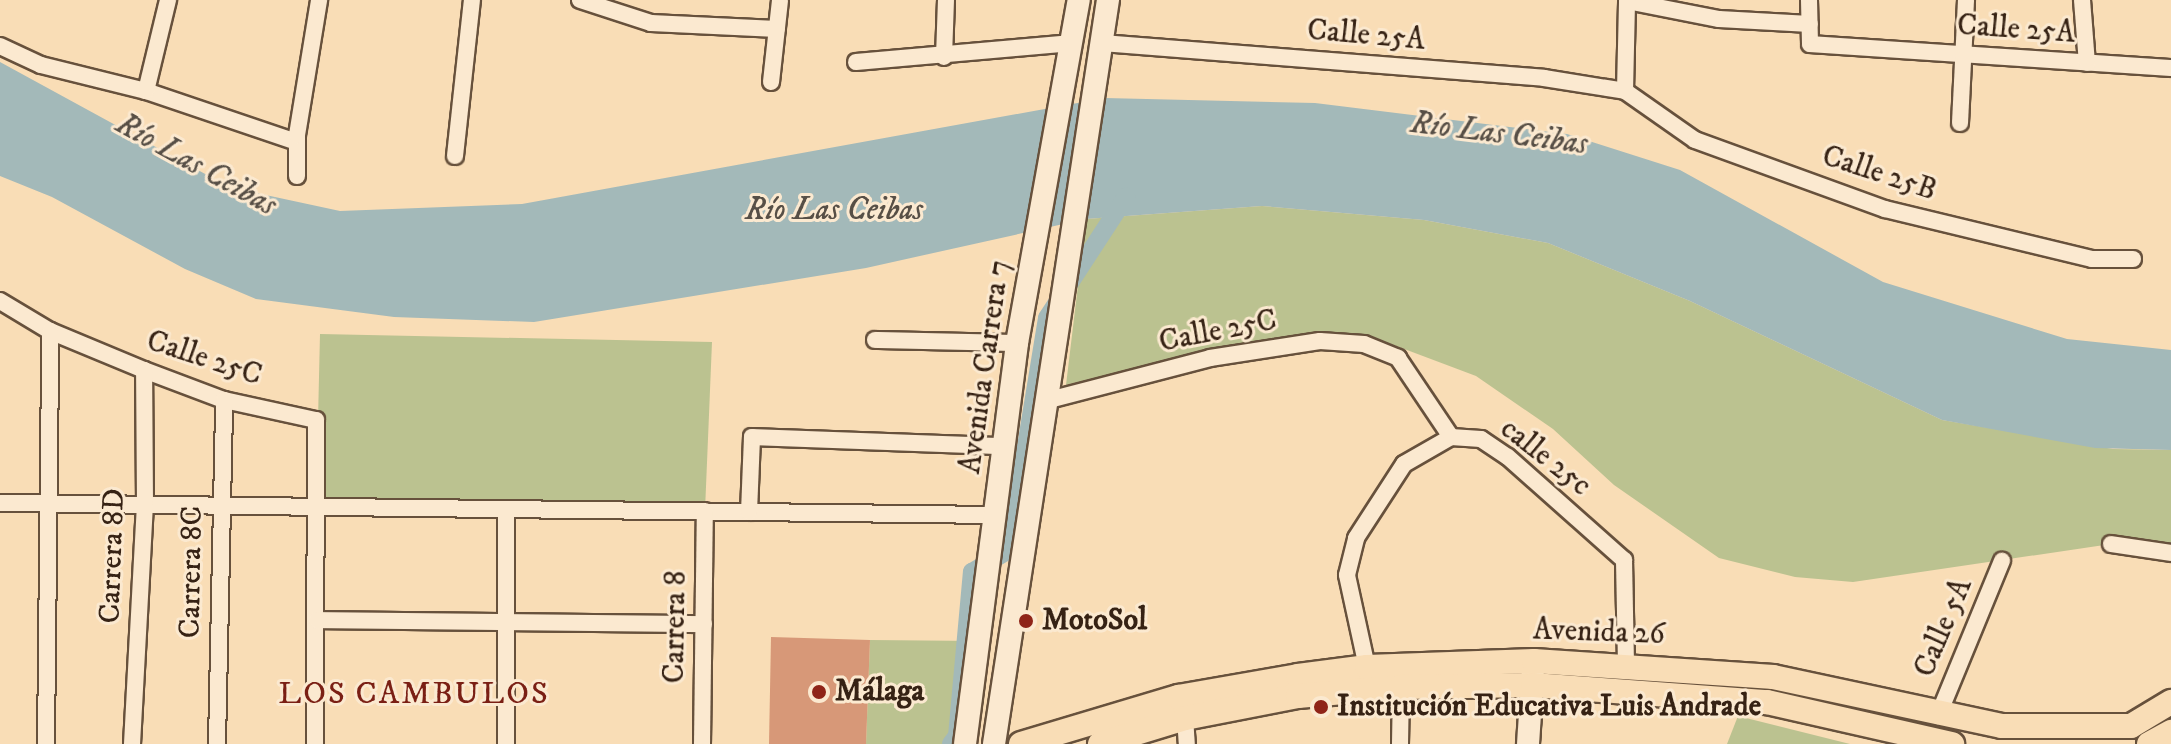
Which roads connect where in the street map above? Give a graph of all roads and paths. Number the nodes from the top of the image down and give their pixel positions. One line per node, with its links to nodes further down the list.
1 (168, 0): 24 (street)
2 (319, 0): 27 (street)
3 (472, 0): 28 (street)
4 (580, 0): 14 (street)
5 (780, 0): 14 (street)
6 (946, 0): 19 (street)
7 (1079, 0): 15 (main road, Avenida Carrera 7)
8 (1108, 0): 16 (main road, Avenida Carrera 7)
9 (1627, 0): 13 (street); 25 (street)
10 (1809, 0): 13 (street)
11 (1966, 0): 18 (street)
12 (2082, 0): 21 (street)
13 (1810, 24): 18 (street, Calle 25A)
14 (777, 29): 23 (street)
15 (1072, 43): 19 (street); 34 (main road, Avenida Carrera 7)
16 (1102, 43): 25 (street, Calle 25A); 37 (main road, Avenida Carrera 7)
17 (0, 46): 24 (street)
18 (1966, 55): 21 (street, Calle 25A); 26 (street)
19 (944, 57): 20 (street)
20 (856, 62)
21 (2087, 63): 22 (street, Calle 25A)
22 (2171, 68)
23 (771, 82)
24 (146, 91): 27 (street)
25 (1625, 91): 30 (street, Calle 25B)
26 (1960, 123)
27 (297, 142): 29 (street)
28 (455, 156)
29 (297, 176)
30 (2133, 259)
31 (0, 301): 32 (street, Calle 25C)
32 (50, 331): 35 (street, Calle 25C); 41 (street)
33 (875, 340): 34 (street)
34 (1017, 343): 39 (main road, Avenida Carrera 7)
35 (144, 370): 36 (street, Calle 25C); 42 (street, Carrera 8D)
36 (224, 400): 43 (street, Carrera 8C); 44 (street, Calle 25C)
37 (1049, 400): 38 (street, Calle 25C); 70 (main road, Avenida Carrera 7)
38 (1451, 437): 55 (street, calle 25c); 56 (street, calle 25c)
39 (1003, 446): 47 (street); 48 (main road, Avenida Carrera 7)
40 (0, 503): 41 (street)
41 (49, 503): 42 (street); 63 (street)
42 (145, 503): 43 (street); 64 (street, Carrera 8D)
43 (222, 504): 44 (street); 65 (street, Carrera 8C)
44 (316, 506): 45 (street); 52 (street)
45 (506, 509): 46 (street); 53 (street)
46 (705, 511): 47 (street); 54 (street, Carrera 8)
47 (749, 512): 48 (street)
48 (995, 515): 69 (main road, Avenida Carrera 7)
49 (2111, 544): 50 (street)
50 (2171, 553)
51 (2002, 561): 60 (street, Calle 5A)
52 (317, 620): 53 (street); 66 (street)
53 (506, 622): 54 (street); 67 (street)
54 (704, 624): 68 (street, Carrera 8)
55 (1626, 664): 57 (main road, Avenida 26); 60 (main road, Avenida 26)
56 (1367, 667): 57 (main road, Avenida 26); 71 (main road, Avenida 26)
57 (1533, 673): 58 (main road, Avenida 26); 75 (main road); 76 (main road, Avenida 26)
58 (1401, 687): 61 (main road, Avenida 26); 74 (street)
59 (2171, 702): 60 (main road, Avenida 26)
60 (1938, 716)
61 (1185, 718): 72 (main road, Avenida 26); 73 (street)
62 (2171, 732): 77 (main road)
63 (46, 744)
64 (132, 744)
65 (217, 744)
66 (315, 744)
67 (506, 744)
68 (702, 744)
69 (965, 744)
70 (994, 744)
71 (1021, 744)
72 (1100, 744)
73 (1187, 744)
74 (1400, 744)
75 (1528, 744)
76 (1952, 744)
77 (2149, 744)

